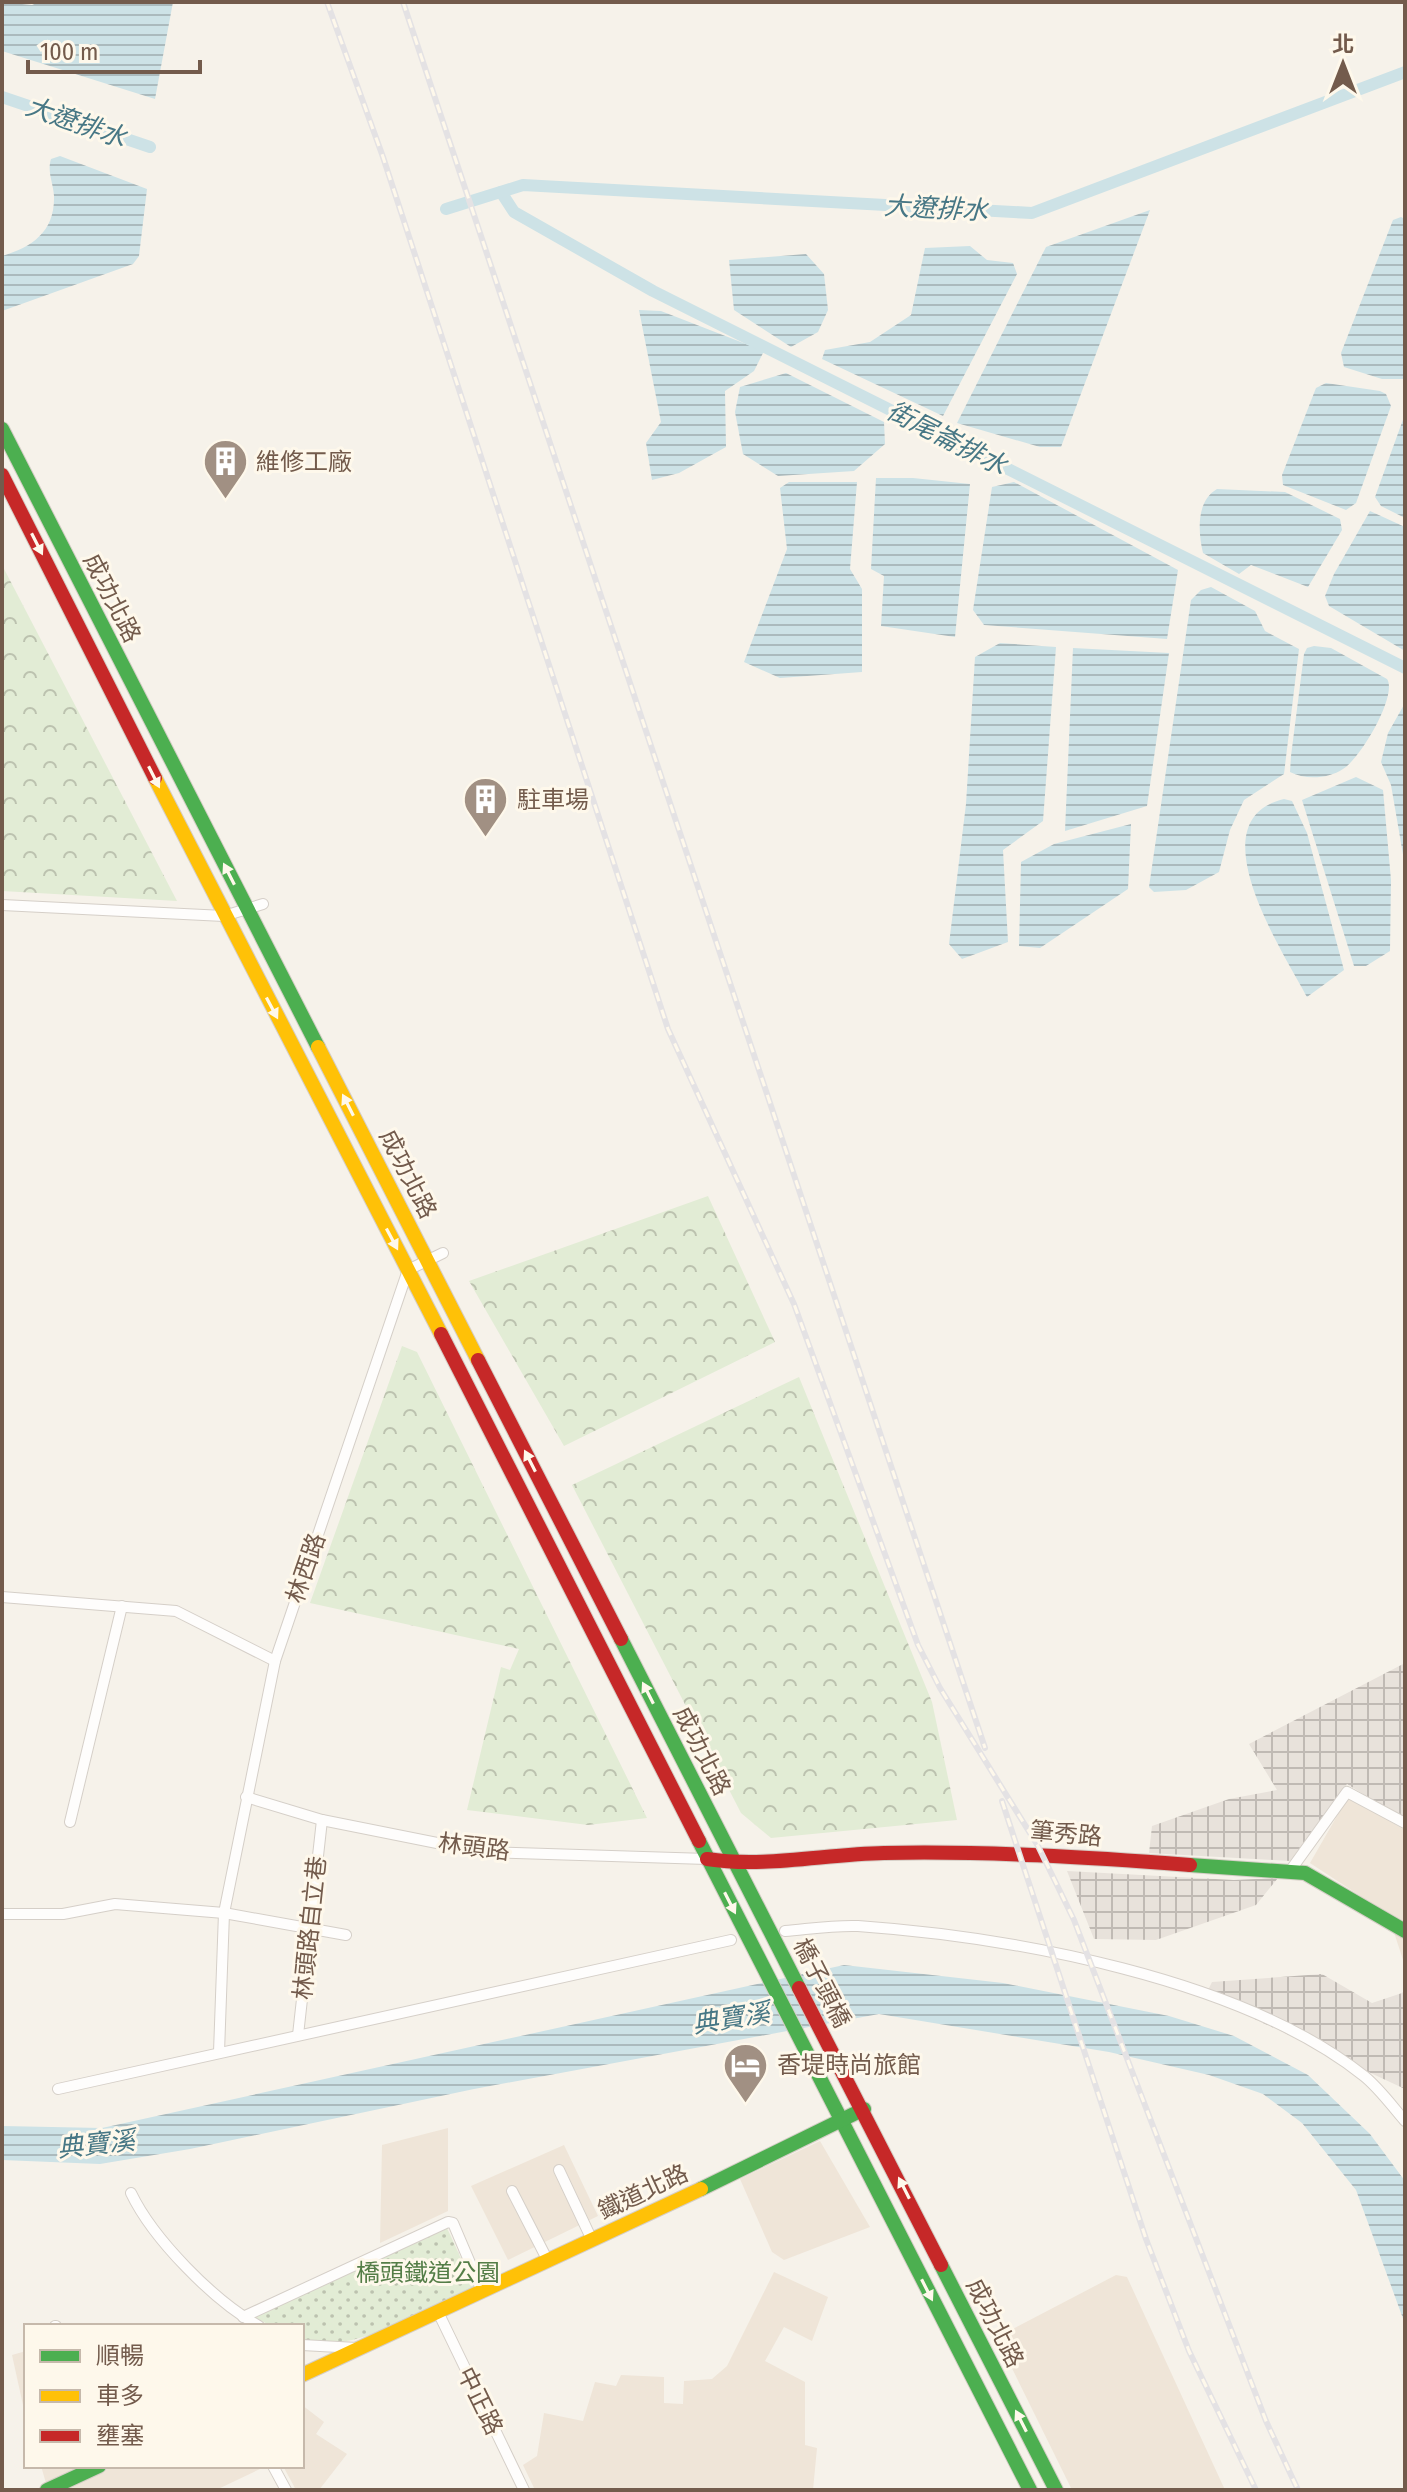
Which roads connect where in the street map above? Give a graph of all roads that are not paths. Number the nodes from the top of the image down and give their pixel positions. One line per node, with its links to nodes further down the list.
1 (2, 429): 5 (main road, 成功北路, one-way to 1)
2 (2, 475): 6 (main road, 成功北路, one-way to 6)
3 (263, 904): 5 (street)
4 (2, 905): 6 (street)
5 (246, 908): 6 (street); 8 (main road, 成功北路, one-way to 5)
6 (224, 916): 9 (main road, 成功北路, one-way to 9)
7 (443, 1253): 8 (street)
8 (427, 1260): 9 (street); 18 (main road, 成功北路, one-way to 8)
9 (408, 1270): 12 (street, 林西路); 17 (main road, 成功北路)
10 (2, 1597): 11 (street)
11 (122, 1606): 12 (street); 15 (street)
12 (275, 1661): 13 (street, 林西路)
13 (246, 1797): 14 (street, 林頭路); 20 (street, 林西路)
14 (322, 1820): 17 (street, 林頭路); 22 (street, 林頭路自立巷)
15 (70, 1822)
16 (1405, 1823): 19 (street)
17 (707, 1859): 18 (main road, 筆秀路); 27 (main road, 成功北路, one-way to 27)
18 (734, 1863): 19 (main road, 筆秀路); 25 (main road, 成功北路)
19 (1290, 1871): 23 (main road, 筆秀路)
20 (224, 1913): 21 (street); 22 (street); 31 (street, 林西路)
21 (2, 1914)
22 (311, 1931): 24 (street); 28 (street, 林頭路自立巷)
23 (1405, 1931)
24 (346, 1935)
25 (780, 1935): 29 (main road, 橋子頭橋); 35 (street)
26 (731, 1940): 28 (street)
27 (753, 1947): 30 (main road, 橋子頭橋)
28 (298, 2035): 31 (street)
29 (830, 2047): 33 (main road, 成功北路)
30 (808, 2051): 34 (main road, 成功北路)
31 (219, 2052): 32 (street)
32 (58, 2089)
33 (864, 2109): 34 (main road, 鐵道北路); 54 (main road, 成功北路, one-way to 33)
34 (842, 2120): 39 (main road, 鐵道北路); 53 (main road, 成功北路, one-way to 53)
35 (1405, 2121)
36 (559, 2170): 39 (street)
37 (512, 2191): 40 (street)
38 (131, 2193): 43 (street)
39 (592, 2240): 40 (main road, 鐵道北路)
40 (548, 2261): 41 (main road, 鐵道北路)
41 (482, 2291): 42 (main road, 鐵道北路); 43 (street)
42 (438, 2312): 46 (main road, 鐵道北路); 52 (street, 中正路)
43 (243, 2317): 44 (street)
44 (255, 2324)
45 (304, 2345): 46 (street)
46 (363, 2348): 47 (main road, 鐵道北路)
47 (304, 2374)
48 (95, 2468): 50 (main road)
49 (274, 2468): 51 (street)
50 (47, 2490)
51 (286, 2490)
52 (524, 2490)
53 (1030, 2490)
54 (1056, 2490)

